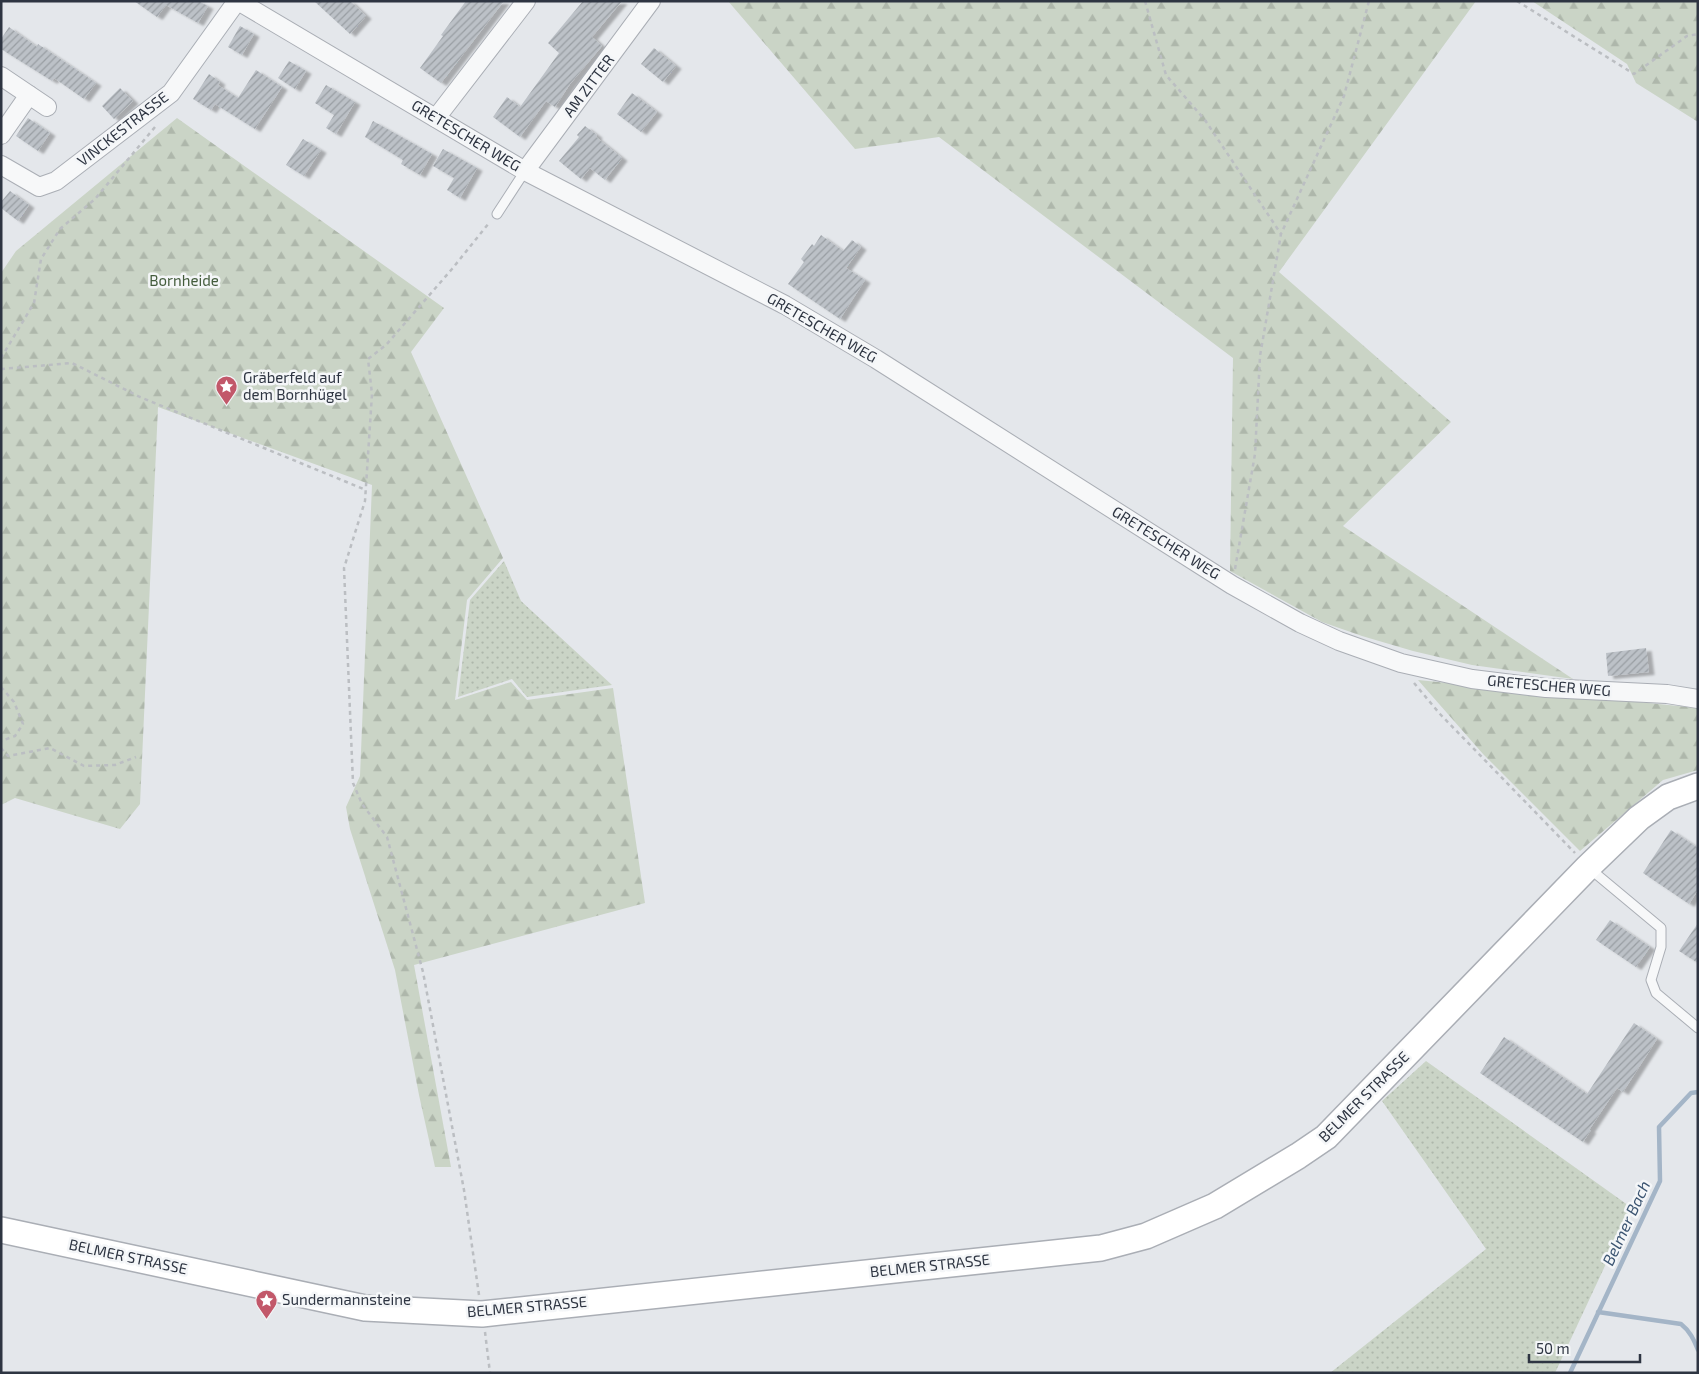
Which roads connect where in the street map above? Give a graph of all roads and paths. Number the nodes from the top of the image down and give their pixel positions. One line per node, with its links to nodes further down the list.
1 (237, 1): 7 (street, GRETESCHER WEG); 11 (street, VINCKESTRASSE)
2 (526, 1): 13 (street)
3 (651, 1): 16 (street, AM ZITTER)
4 (1145, 1): 18 (path)
5 (1369, 1): 18 (path)
6 (1517, 1): 8 (path)
7 (263, 7): 13 (street, GRETESCHER WEG)
8 (1698, 34)
9 (1, 76): 10 (street)
10 (29, 95): 12 (street); 14 (street)
11 (158, 104): 15 (street, VINCKESTRASSE); 19 (path)
12 (47, 107)
13 (436, 118): 16 (street, GRETESCHER WEG)
14 (1, 135)
15 (2, 168)
16 (525, 171): 17 (lane); 22 (street, GRETESCHER WEG)
17 (497, 214): 21 (path)
18 (1281, 234): 22 (path)
19 (1, 358)
20 (1, 369): 21 (path)
21 (366, 490): 33 (path)
22 (1232, 585): 23 (street, GRETESCHER WEG)
23 (1401, 663): 25 (street, GRETESCHER WEG); 30 (path)
24 (1, 687): 26 (path)
25 (1698, 699)
26 (1, 741)
27 (1, 748): 28 (path)
28 (136, 757)
29 (1698, 786): 30 (street, BELMER STRASSE)
30 (1588, 867): 31 (lane); 33 (street, BELMER STRASSE)
31 (1698, 1028)
32 (1, 1230): 33 (street, BELMER STRASSE)
33 (482, 1314): 34 (path)
34 (490, 1373)

